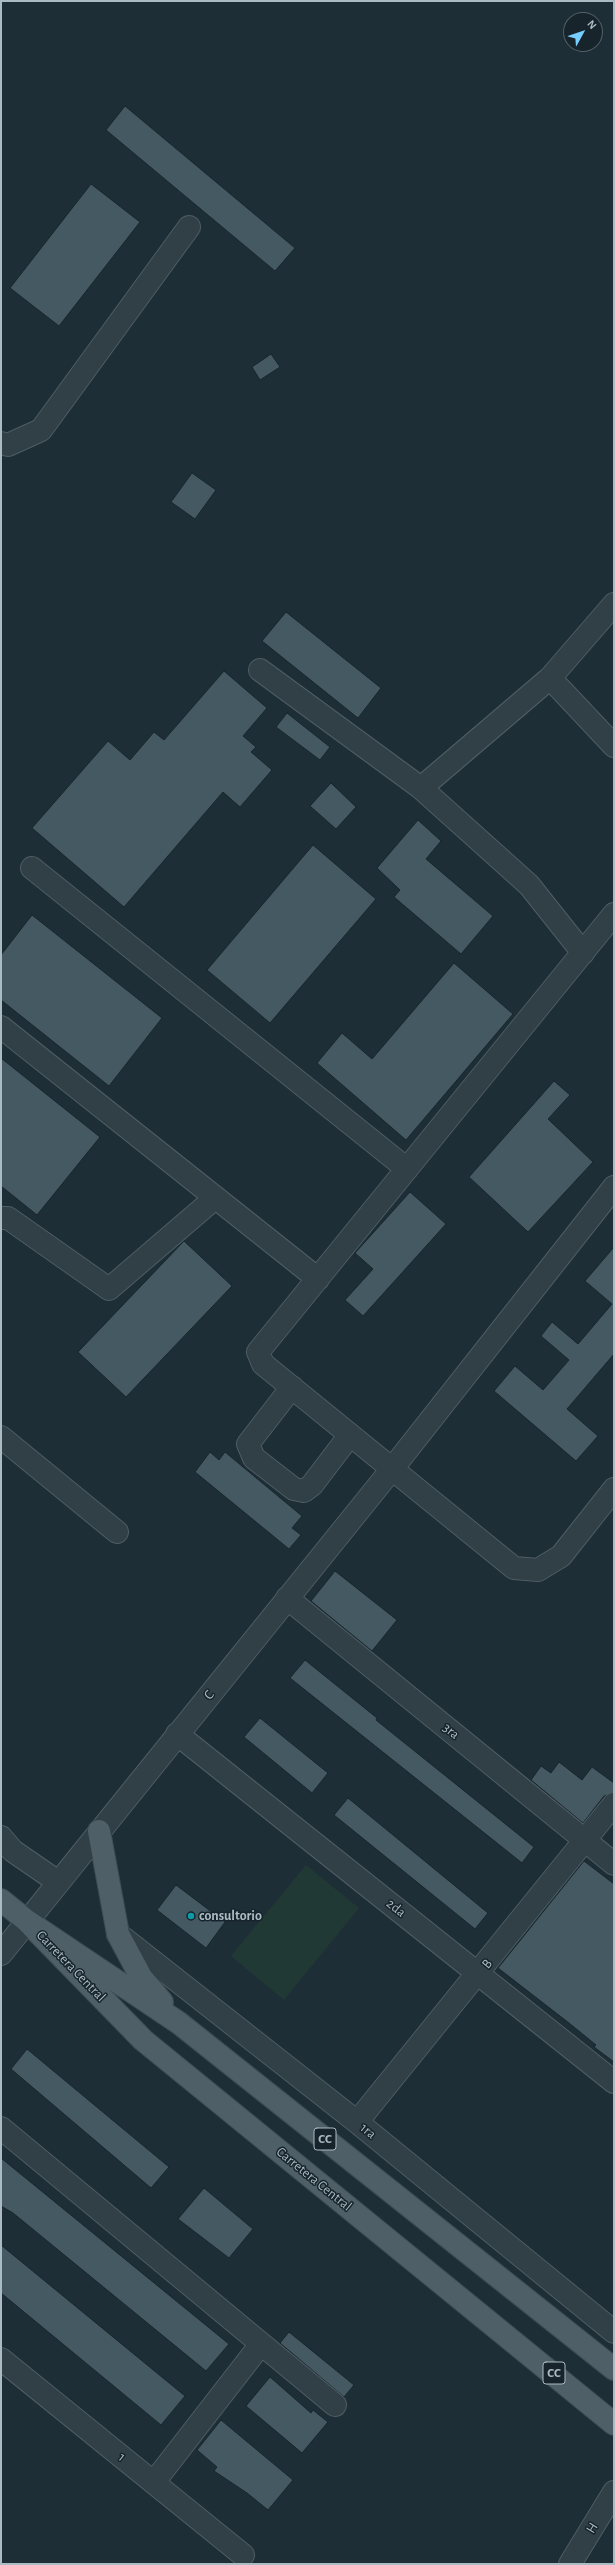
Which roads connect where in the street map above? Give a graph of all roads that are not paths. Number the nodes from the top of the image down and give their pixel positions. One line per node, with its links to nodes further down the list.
1 (189, 227): 2 (street)
2 (1, 443)
3 (614, 604): 5 (street)
4 (260, 670): 7 (street)
5 (550, 678): 6 (street); 7 (street)
6 (614, 746)
7 (421, 788): 10 (street)
8 (32, 868): 12 (street)
9 (614, 914): 10 (street)
10 (583, 953): 12 (street)
11 (1, 1028): 14 (street)
12 (407, 1169): 16 (street)
13 (614, 1187): 20 (street, C)
14 (215, 1198): 15 (street); 16 (street)
15 (1, 1218)
16 (318, 1279): 17 (street)
17 (292, 1387): 18 (street); 18 (street)
18 (350, 1435): 20 (street)
19 (1, 1437): 22 (street)
20 (392, 1469): 21 (street); 23 (street, C)
21 (614, 1488)
22 (117, 1532)
23 (287, 1598): 24 (street, C); 28 (street, 3ra)
24 (178, 1734): 26 (street, C); 35 (street, 2da)
25 (614, 1804): 28 (street, B)
26 (99, 1831): 30 (street, C); 33 (main road)
27 (1, 1837): 30 (street)
28 (585, 1841): 29 (street, 3ra); 35 (street, B)
29 (614, 1864)
30 (58, 1882): 32 (street, C)
31 (1, 1900): 32 (main road, Carretera Central / CC)
32 (27, 1921): 34 (street, C); 36 (main road, Carretera Central / CC); 45 (main road, Carretera Central / CC)
33 (118, 1934): 36 (main road); 38 (street, 1ra)
34 (1, 1954)
35 (478, 1974): 37 (street, 2da); 38 (street, B)
36 (179, 2023): 43 (main road, Carretera Central / CC)
37 (614, 2082)
38 (357, 2122): 40 (street, 1ra)
39 (1, 2128): 41 (street)
40 (614, 2332)
41 (261, 2344): 44 (street); 46 (street)
42 (1, 2359): 46 (street, 1)
43 (614, 2369)
44 (335, 2405)
45 (614, 2424)
46 (154, 2482): 48 (street, 1)
47 (614, 2492): 49 (street, H)
48 (243, 2555)
49 (570, 2564)

